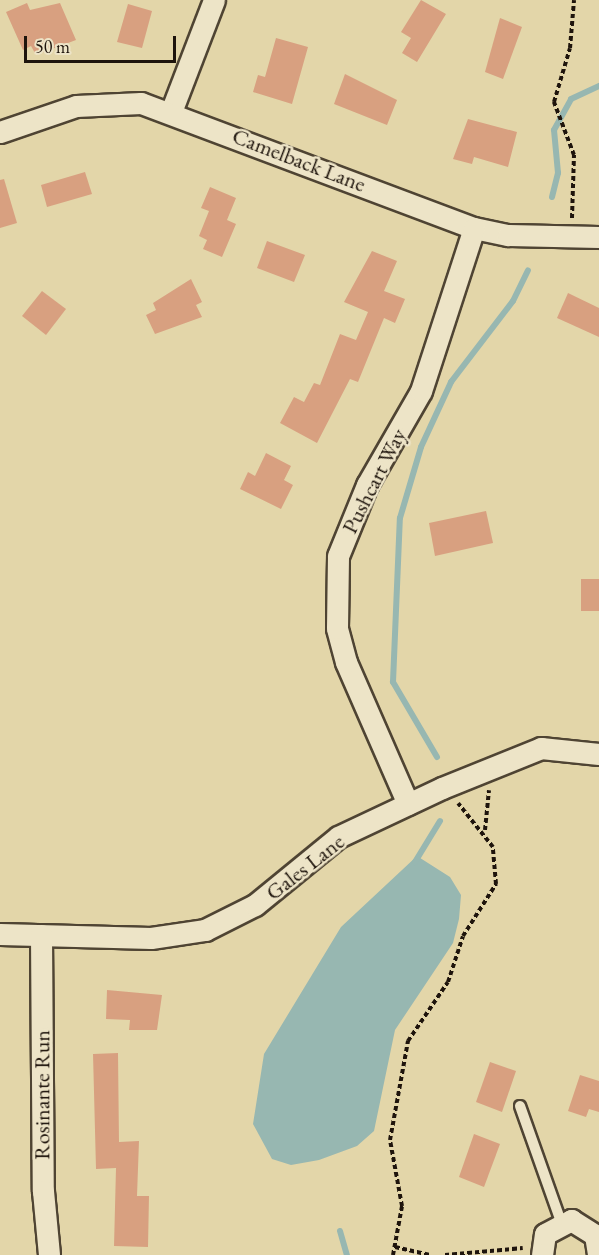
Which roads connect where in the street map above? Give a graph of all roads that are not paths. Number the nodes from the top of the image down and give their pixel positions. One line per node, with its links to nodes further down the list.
1 (214, 0): 2 (street)
2 (171, 112): 3 (street, Camelback Lane); 4 (street, Camelback Lane)
3 (0, 132)
4 (474, 228): 5 (street, Camelback Lane); 7 (street, Pushcart Way)
5 (599, 237)
6 (599, 754): 7 (street, Gales Lane)
7 (408, 804): 9 (street, Gales Lane)
8 (0, 934): 9 (street, Gales Lane)
9 (42, 935): 14 (street, Rosinante Run)
10 (520, 1107): 11 (lane)
11 (561, 1222): 12 (street); 13 (street)
12 (597, 1241)
13 (542, 1250)
14 (49, 1255)

